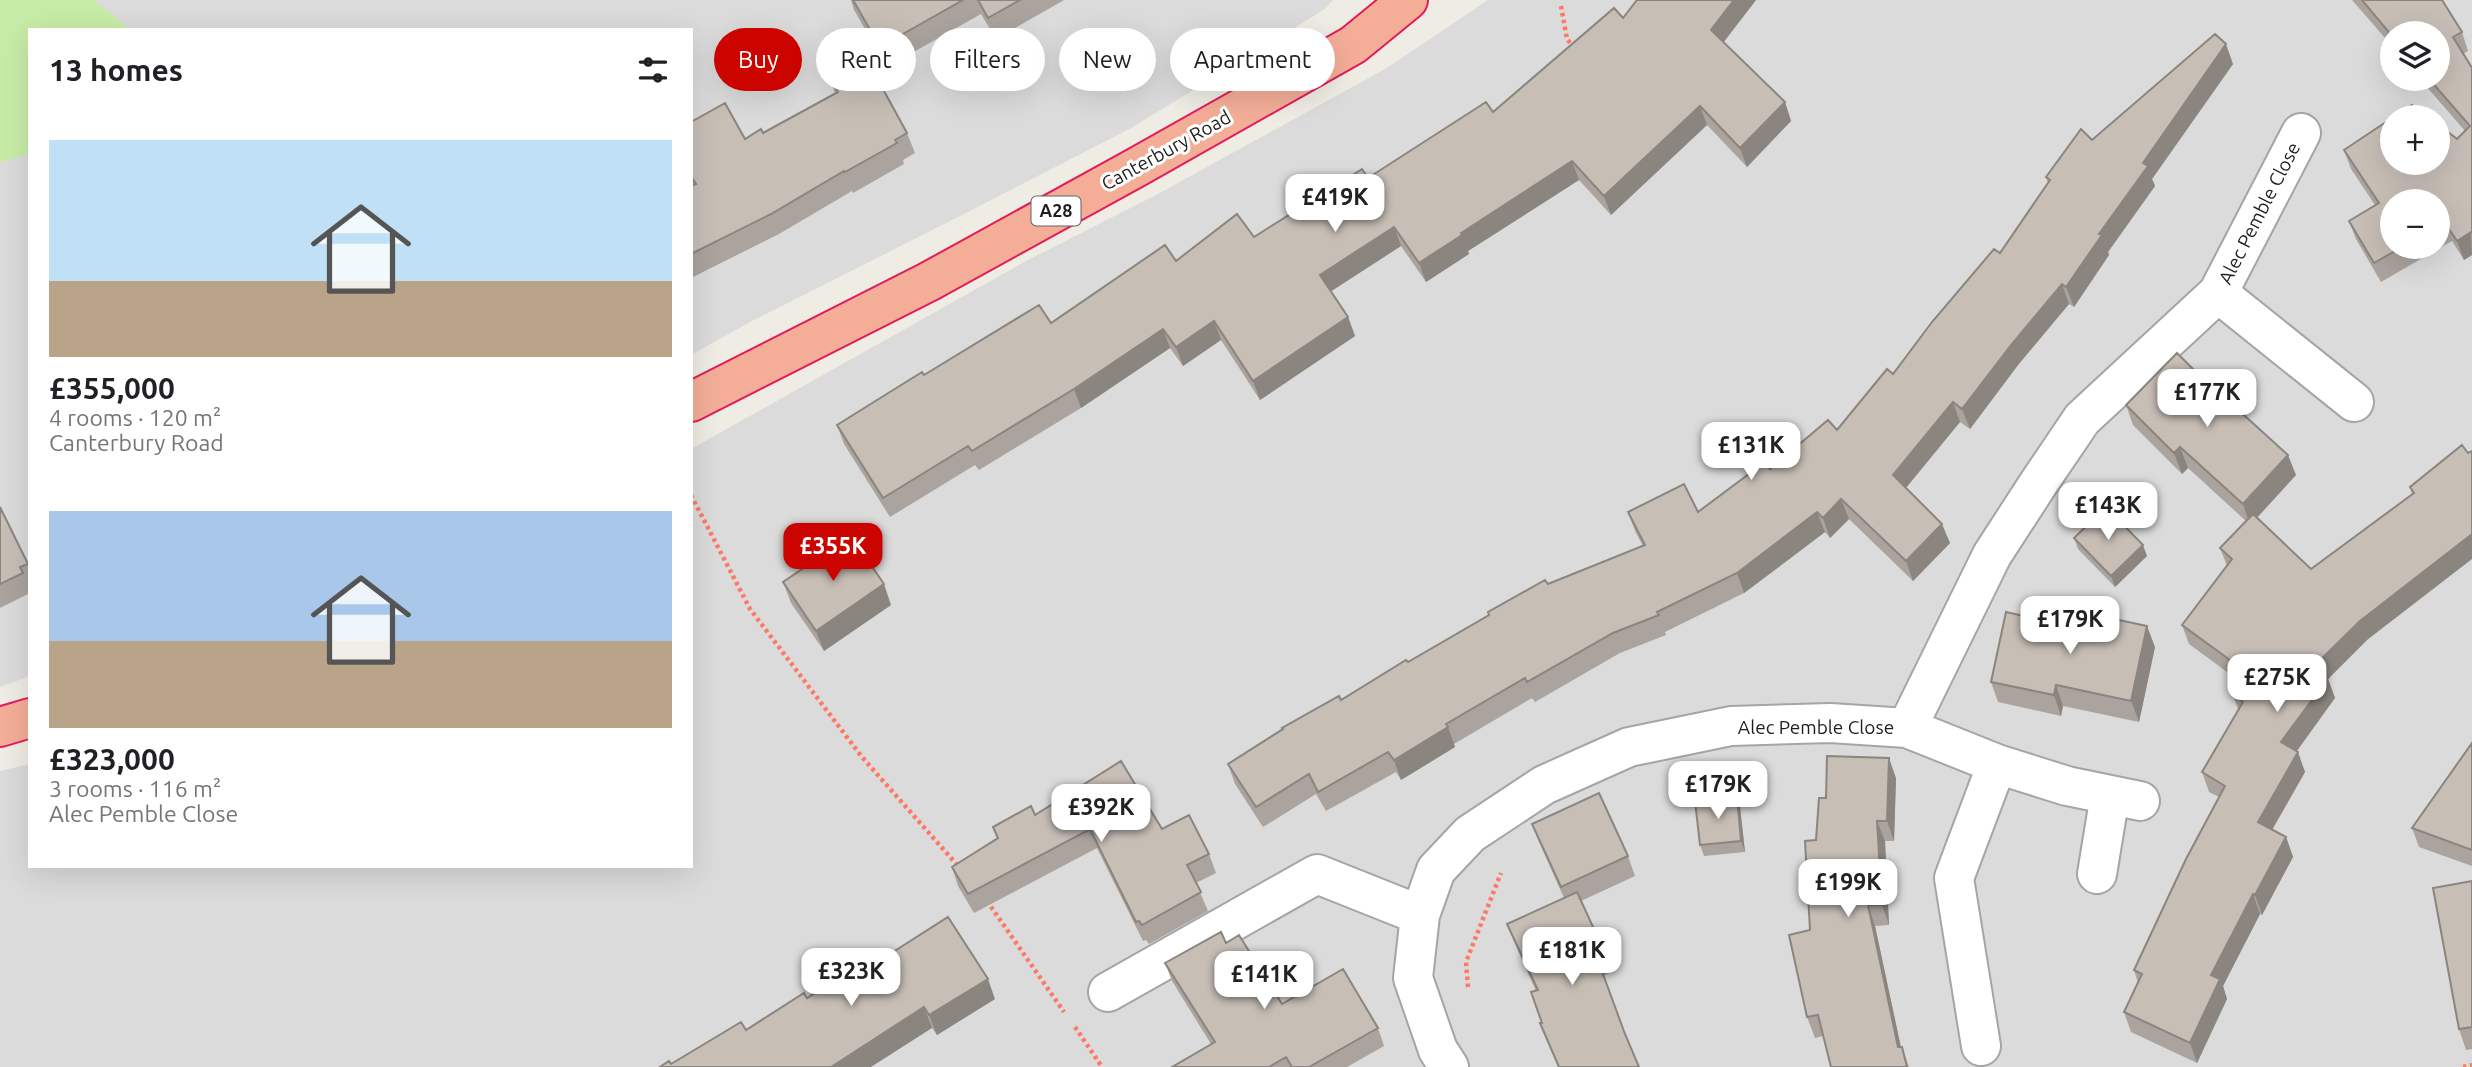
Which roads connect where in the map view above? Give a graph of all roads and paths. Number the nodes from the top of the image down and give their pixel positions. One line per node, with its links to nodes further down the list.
1 (1408, 0): 6 (highway, Canterbury Road / A28)
2 (1561, 6): 3 (path)
3 (1581, 56)
4 (2301, 134): 5 (street, Alec Pemble Close)
5 (2218, 293): 7 (street, Alec Pemble Close); 11 (street, Alec Pemble Close)
6 (693, 400)
7 (2354, 402)
8 (693, 499): 14 (path)
9 (28, 719): 10 (highway)
10 (0, 727)
11 (1907, 728): 12 (street, Alec Pemble Close); 13 (street, Alec Pemble Close)
12 (1997, 764): 15 (street, Alec Pemble Close); 20 (street)
13 (1485, 823): 17 (street, Alec Pemble Close); 19 (path)
14 (962, 871)
15 (2097, 874)
16 (981, 891): 23 (path)
17 (1420, 915): 18 (street); 21 (street, Alec Pemble Close)
18 (1108, 992)
19 (1468, 994)
20 (1981, 1046)
21 (1432, 1061)
22 (2472, 1065): 24 (path)
23 (1102, 1067)
24 (2463, 1067)

